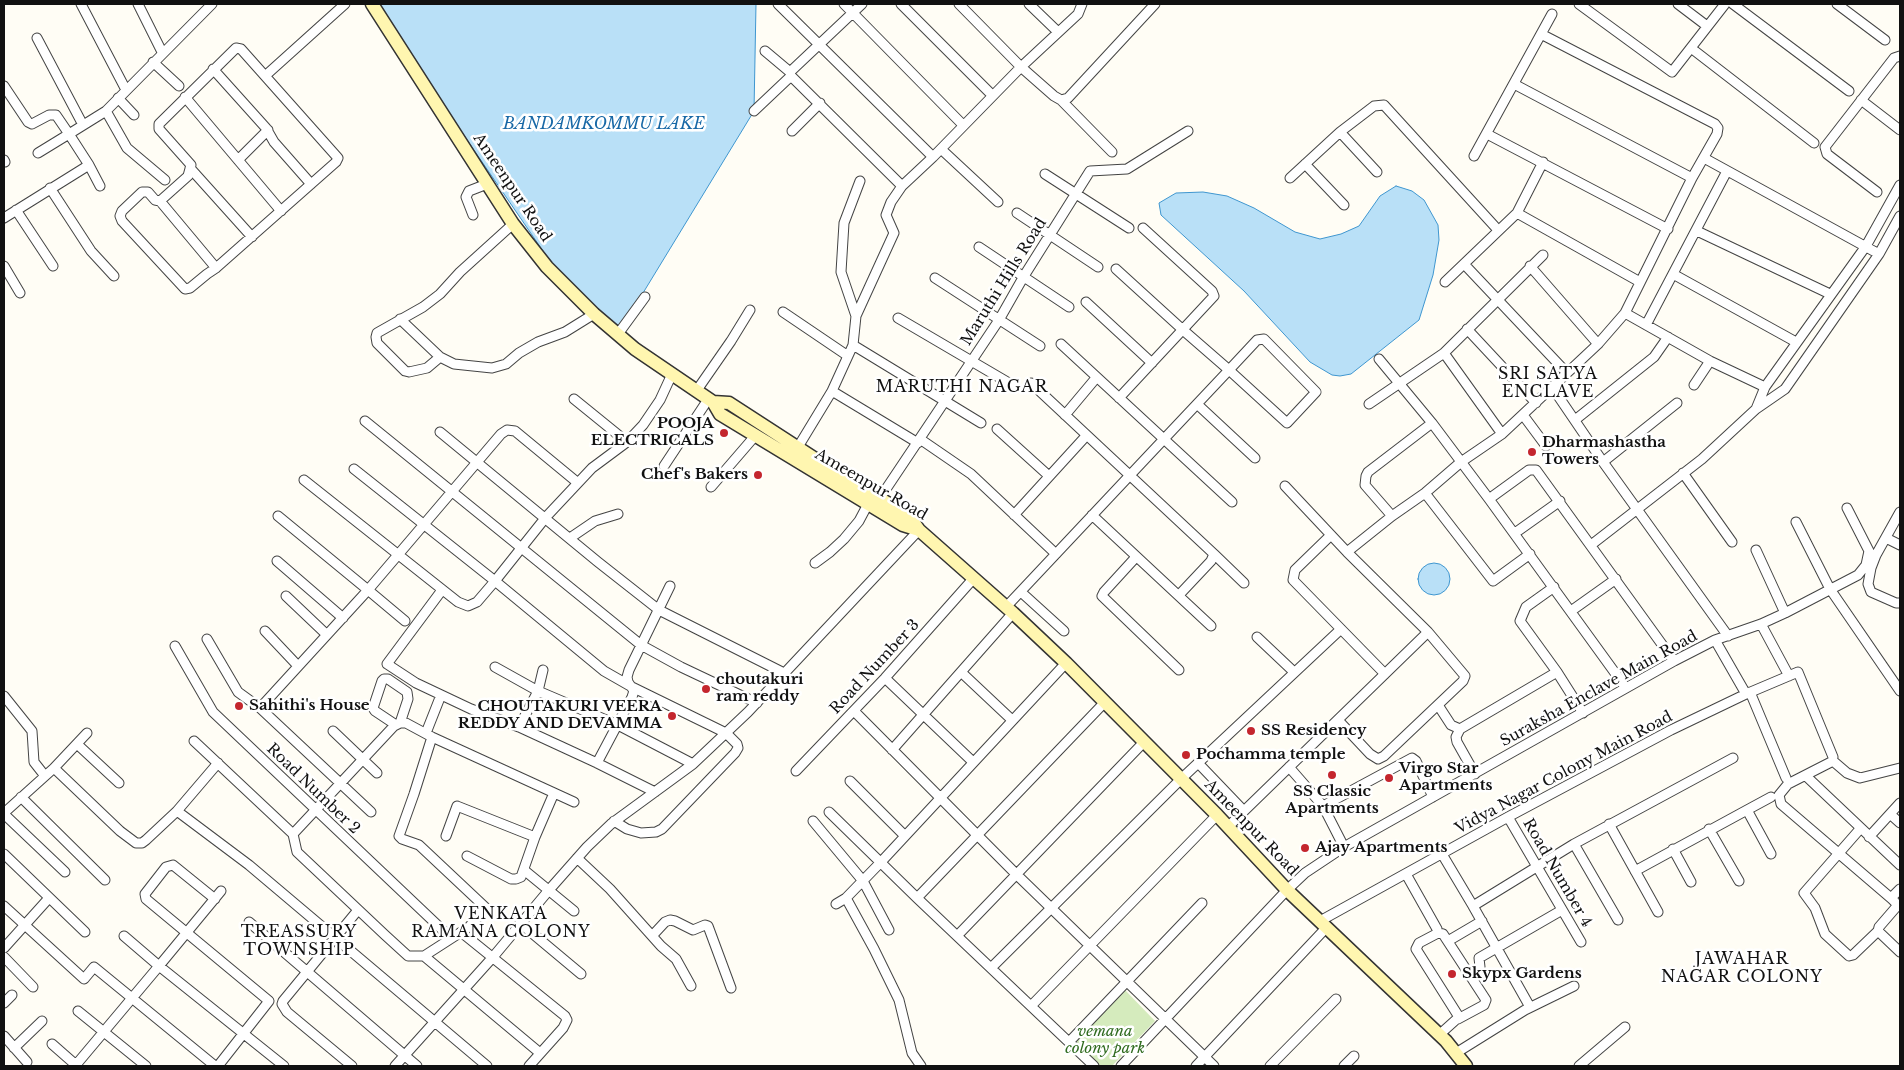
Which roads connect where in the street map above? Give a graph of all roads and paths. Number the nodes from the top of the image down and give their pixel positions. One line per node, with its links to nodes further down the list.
1 (81, 4): 39 (street)
2 (138, 4): 29 (street)
3 (212, 4): 29 (street)
4 (345, 4): 35 (street)
5 (372, 4): 79 (street, Ameenpur Road)
6 (778, 4): 26 (street)
7 (844, 4): 19 (street)
8 (862, 4): 19 (street)
9 (902, 4): 41 (street)
10 (959, 4): 32 (street)
11 (1029, 4): 22 (street)
12 (1082, 4): 22 (street)
13 (1155, 4): 44 (street)
14 (1579, 4): 27 (street)
15 (1678, 4): 21 (street)
16 (1725, 4): 21 (street)
17 (1733, 4): 40 (street)
18 (1837, 4): 25 (street)
19 (853, 12): 26 (street); 51 (street)
20 (1552, 14): 23 (street)
21 (1707, 26): 27 (street)
22 (1058, 32): 32 (street)
23 (1541, 34): 36 (street); 65 (street)
24 (37, 38): 50 (street)
25 (1885, 40)
26 (820, 43): 34 (street); 64 (street)
27 (1690, 48): 59 (street)
28 (765, 51): 34 (street)
29 (162, 52): 31 (street)
30 (1900, 56): 45 (street)
31 (152, 62): 38 (street); 39 (street)
32 (1021, 66): 41 (street); 44 (street)
33 (213, 69): 35 (street); 42 (street); 52 (street)
34 (790, 74): 46 (street); 48 (street)
35 (266, 76): 78 (street)
36 (1514, 84): 58 (street); 75 (street)
37 (4, 86): 57 (street)
38 (179, 86)
39 (126, 90): 43 (street)
40 (1849, 91)
41 (992, 95): 51 (street)
42 (185, 97): 66 (street); 70 (street)
43 (118, 98): 47 (street); 49 (street)
44 (1061, 100): 61 (street)
45 (1861, 100): 53 (street); 84 (street)
46 (820, 104): 54 (street); 82 (street)
47 (106, 111): 50 (street); 76 (street)
48 (754, 111)
49 (134, 115)
50 (83, 125): 57 (street)
51 (963, 125): 60 (street)
52 (268, 130): 66 (street); 78 (street)
53 (1900, 130)
54 (792, 131)
55 (1188, 131): 85 (street, Maruthi Hills Road)
56 (1340, 132): 69 (street); 72 (street); 100 (street)
57 (69, 134): 62 (street); 68 (street)
58 (1487, 134): 63 (street); 67 (street)
59 (1814, 143)
60 (941, 149): 64 (street); 87 (street)
61 (1112, 152)
62 (38, 153)
63 (1474, 156)
64 (933, 157): 82 (street)
65 (1704, 158): 71 (street); 75 (street)
66 (238, 160): 90 (street)
67 (1543, 162): 92 (street); 99 (street)
68 (89, 164): 81 (street); 83 (street)
69 (1305, 164): 74 (street); 88 (street)
70 (190, 168): 86 (street); 103 (street)
71 (1728, 171): 101 (street); 104 (street)
72 (1378, 172)
73 (1044, 174): 85 (street)
74 (1290, 178)
75 (1692, 178): 99 (street)
76 (165, 180)
77 (860, 182): 131 (street)
78 (311, 184): 90 (street)
79 (487, 184): 93 (street); 96 (street, Ameenpur Road)
80 (1900, 185): 104 (street)
81 (100, 186)
82 (902, 186): 131 (street)
83 (50, 188): 89 (street); 116 (street)
84 (1877, 192)
85 (1075, 193): 97 (street); 102 (street, Maruthi Hills Road)
86 (160, 201): 113 (street); 113 (street)
87 (998, 202)
88 (1344, 204)
89 (16, 210): 95 (street); 110 (street)
90 (281, 211): 103 (street)
91 (1017, 213): 102 (street)
92 (1517, 213): 100 (street); 120 (street)
93 (472, 215)
94 (1900, 216): 107 (street)
95 (4, 218)
96 (513, 224): 130 (street, Ameenpur Road); 133 (street)
97 (1129, 228)
98 (1143, 228): 137 (street)
99 (1668, 229): 120 (street)
100 (1498, 230): 108 (street)
101 (1697, 231): 115 (street); 122 (street)
102 (1050, 234): 112 (street); 117 (street, Maruthi Hills Road)
103 (252, 237): 113 (street)
104 (1866, 246): 107 (street); 122 (street)
105 (979, 247): 117 (street)
106 (1543, 254): 111 (street)
107 (1879, 254): 172 (street)
108 (1464, 264): 119 (street); 124 (street)
109 (4, 266): 121 (street)
110 (53, 266)
111 (1530, 266): 124 (street); 142 (street)
112 (1098, 267)
113 (216, 268)
114 (1116, 269): 137 (street)
115 (1673, 274): 135 (street); 140 (street)
116 (114, 276)
117 (1024, 276): 126 (street); 134 (street, Maruthi Hills Road)
118 (935, 278): 134 (street)
119 (1445, 282)
120 (1640, 282): 129 (street)
121 (20, 293)
122 (1830, 294): 140 (street)
123 (645, 297): 138 (street)
124 (1496, 299): 136 (street); 153 (street)
125 (1086, 302): 151 (street)
126 (1069, 307)
127 (750, 310): 162 (street)
128 (783, 312): 146 (street)
129 (1625, 313): 135 (street); 142 (street)
130 (594, 314): 138 (street, Ameenpur Road); 147 (street)
131 (856, 316): 143 (street)
132 (898, 318): 149 (street)
133 (400, 319): 147 (street); 147 (street)
134 (999, 320): 144 (street); 149 (street, Maruthi Hills Road)
135 (1646, 325): 139 (street)
136 (1468, 329): 145 (street); 168 (street)
137 (1183, 330): 151 (street); 152 (street)
138 (618, 334): 154 (street, Ameenpur Road)
139 (1668, 337): 150 (street); 175 (street)
140 (1796, 342): 161 (street)
141 (1061, 344): 155 (street)
142 (1598, 344): 153 (street)
143 (853, 345): 146 (street); 167 (street)
144 (1040, 346)
145 (1444, 353): 157 (street); 181 (street)
146 (848, 356): 163 (street)
147 (440, 357)
148 (1379, 359): 157 (street)
149 (971, 361): 159 (street); 167 (street, Maruthi Hills Road)
150 (1710, 361): 158 (street); 161 (street)
151 (1152, 363): 164 (street)
152 (1229, 370): 152 (street); 170 (street)
153 (1566, 372): 160 (street)
154 (672, 374): 162 (street, Ameenpur Road); 186 (street)
155 (1096, 378): 164 (street); 173 (street)
156 (1031, 383): 173 (street)
157 (1398, 384): 171 (street); 178 (street)
158 (1694, 385)
159 (1014, 386)
160 (1552, 387): 168 (street); 175 (street)
161 (1765, 387): 172 (street)
162 (697, 390): 166 (street, Ameenpur Road)
163 (832, 391): 185 (street); 188 (street)
164 (1119, 398): 184 (street)
165 (574, 399): 186 (street)
166 (711, 400): 182 (street, Ameenpur Road); 193 (street)
167 (945, 400): 177 (street); 185 (street, Maruthi Hills Road)
168 (1536, 403): 174 (street)
169 (1677, 403): 192 (street)
170 (1197, 404): 184 (street); 189 (street)
171 (1369, 404)
172 (1756, 409): 195 (street)
173 (1065, 415): 183 (street)
174 (1523, 415): 181 (street); 187 (street)
175 (1575, 420): 192 (street)
176 (365, 421): 202 (street)
177 (981, 423)
178 (1432, 423): 191 (street); 215 (street)
179 (997, 429): 196 (street)
180 (440, 432): 190 (street)
181 (1502, 434): 191 (street)
182 (762, 436): 188 (street); 201 (street); 205 (street, Ameenpur Road)
183 (1086, 436): 196 (street); 197 (street)
184 (1164, 439): 197 (street); 207 (street)
185 (919, 441): 205 (street, Maruthi Hills Road); 212 (street)
186 (627, 442): 199 (street)
187 (1546, 446)
188 (798, 447): 205 (street)
189 (1255, 458)
190 (476, 462): 199 (street); 202 (street); 216 (street)
191 (1461, 462): 203 (street); 204 (street)
192 (1603, 462): 209 (street)
193 (664, 466)
194 (354, 469): 218 (street)
195 (1683, 473): 209 (street); 224 (street)
196 (1048, 476): 212 (street)
197 (1129, 476): 213 (street); 232 (street)
198 (304, 480): 234 (street)
199 (578, 483): 216 (street)
200 (1285, 486): 221 (street)
201 (711, 487)
202 (452, 492): 218 (street); 227 (street)
203 (1425, 493): 215 (street); 233 (street)
204 (1489, 499): 206 (street); 220 (street)
205 (874, 501): 219 (street, Ameenpur Road); 237 (street, Maruthi Hills Road)
206 (1560, 501): 220 (street); 225 (street)
207 (1232, 502)
208 (1847, 508): 230 (street)
209 (1637, 510): 225 (street); 264 (street)
210 (1900, 512): 223 (street)
211 (618, 514): 222 (street)
212 (1014, 515): 231 (street)
213 (1092, 515): 231 (street); 235 (street)
214 (278, 516): 244 (street)
215 (1392, 516): 229 (street)
216 (546, 518): 222 (street); 227 (street)
217 (1796, 522): 246 (street)
218 (425, 526): 234 (street); 240 (street)
219 (919, 530): 238 (street, Ameenpur Road); 279 (street)
220 (1515, 533): 233 (street)
221 (1331, 535): 229 (street); 259 (street)
222 (570, 538): 251 (street)
223 (1886, 538): 226 (street); 230 (street)
224 (1732, 542)
225 (1591, 545): 239 (street)
226 (1900, 545)
227 (521, 548): 240 (street); 269 (street)
228 (1756, 550): 254 (street)
229 (1347, 552): 262 (street)
230 (1873, 553): 246 (street, Suraksha Enclave Main Road); 250 (street)
231 (1056, 554): 247 (street)
232 (1214, 554): 241 (street); 248 (street)
233 (1530, 554): 243 (street)
234 (399, 556): 244 (street); 245 (street)
235 (1136, 557): 248 (street); 275 (street)
236 (277, 561): 255 (street)
237 (815, 562)
238 (973, 579): 252 (street, Ameenpur Road); 282 (street, Road Number 3)
239 (1616, 579): 253 (street); 270 (street)
240 (495, 581): 245 (street); 283 (street)
241 (1244, 583)
242 (670, 586): 251 (street)
243 (1554, 587): 253 (street); 278 (street)
244 (368, 590): 255 (street); 256 (street)
245 (442, 590): 288 (street)
246 (1830, 590): 254 (street, Suraksha Enclave Main Road); 286 (street)
247 (1021, 592): 252 (street); 260 (street)
248 (1179, 595): 258 (street)
249 (286, 596): 263 (street)
250 (1900, 603)
251 (659, 610): 269 (street); 279 (street)
252 (1010, 610): 271 (street, Ameenpur Road); 276 (street)
253 (1571, 611): 284 (street)
254 (1785, 613): 257 (street, Suraksha Enclave Main Road)
255 (343, 618): 263 (street)
256 (405, 620)
257 (1761, 624): 264 (street, Suraksha Enclave Main Road); 281 (street)
258 (1211, 626)
259 (1341, 628): 277 (street); 280 (street)
260 (1064, 630)
261 (265, 631): 272 (street)
262 (1428, 632): 280 (street); 292 (street)
263 (326, 634): 272 (street)
264 (1728, 636): 267 (street, Suraksha Enclave Main Road)
265 (1257, 637): 277 (street)
266 (207, 639): 293 (street)
267 (1715, 640): 270 (street, Suraksha Enclave Main Road); 287 (street)
268 (175, 646): 343 (street, Road Number 2)
269 (641, 646): 283 (street); 291 (street)
270 (1674, 661): 284 (street, Suraksha Enclave Main Road)
271 (1066, 663): 290 (street, Ameenpur Road); 297 (street)
272 (298, 666): 293 (street)
273 (495, 667): 285 (street)
274 (543, 670): 285 (street)
275 (1179, 670)
276 (961, 672): 296 (street); 297 (street)
277 (1294, 672): 318 (street)
278 (1557, 672): 295 (street); 302 (street)
279 (786, 674): 291 (street)
280 (1385, 674): 298 (street)
281 (1789, 676): 287 (street, Vidya Nagar Colony Main Road); 311 (street, Vidya Nagar Colony Main Road)
282 (884, 678): 294 (street, Road Number 3); 296 (street)
283 (632, 687): 300 (street); 305 (street)
284 (1626, 688): 295 (street, Suraksha Enclave Main Road)
285 (538, 691): 300 (street); 301 (street)
286 (1900, 691)
287 (1748, 693): 327 (street); 350 (street, Vidya Nagar Colony Main Road)
288 (442, 695): 301 (street); 306 (street)
289 (4, 696): 325 (street)
290 (1105, 702): 308 (street, Ameenpur Road); 359 (street)
291 (758, 704): 305 (street)
292 (1438, 704): 298 (street); 302 (street)
293 (260, 708): 331 (street)
294 (854, 711): 310 (street); 322 (street, Road Number 3)
295 (1583, 713): 324 (street, Suraksha Enclave Main Road)
296 (923, 715): 310 (street); 314 (street)
297 (1012, 720): 314 (street)
298 (1338, 720): 320 (street)
299 (398, 724): 299 (street); 306 (street); 313 (street)
300 (618, 725): 316 (street); 317 (street)
301 (519, 727): 316 (street)
302 (1460, 730): 324 (street)
303 (333, 731): 313 (street)
304 (88, 732): 309 (street)
305 (726, 733): 317 (street); 351 (street)
306 (429, 735): 333 (street); 414 (street)
307 (194, 741): 315 (street)
308 (1144, 742): 328 (street, Ameenpur Road); 379 (street)
309 (77, 744): 319 (street); 330 (street)
310 (892, 750): 337 (street)
311 (1833, 757)
312 (1733, 758): 354 (street)
313 (364, 760): 323 (street); 331 (street)
314 (973, 762): 337 (street)
315 (218, 763): 342 (street); 358 (street)
316 (597, 763): 332 (street)
317 (693, 764): 332 (street)
318 (1199, 764): 328 (street); 344 (street)
319 (54, 768): 325 (street); 342 (street)
320 (1289, 768): 340 (street); 344 (street)
321 (1900, 768): 326 (street)
322 (796, 771)
323 (377, 773)
324 (1475, 774): 335 (street, Suraksha Enclave Main Road)
325 (45, 776): 334 (street)
326 (1806, 776): 357 (street); 370 (street)
327 (1786, 778)
328 (1181, 779): 349 (street, Ameenpur Road); 398 (street)
329 (850, 781): 361 (street)
330 (119, 783)
331 (340, 784): 343 (street); 345 (street)
332 (655, 792): 351 (street)
333 (554, 793): 338 (street); 362 (street)
334 (21, 797): 347 (street); 381 (street)
335 (1433, 797): 340 (street); 365 (street, Suraksha Enclave Main Road)
336 (1771, 797): 341 (street)
337 (939, 798): 359 (street); 361 (street)
338 (574, 802)
339 (1900, 803): 348 (street)
340 (1324, 806): 365 (street)
341 (1747, 810): 356 (street); 369 (street)
342 (177, 811): 418 (street)
343 (315, 811): 358 (street); 419 (street, Road Number 2)
344 (1244, 811): 355 (street)
345 (371, 812)
346 (829, 812): 373 (street)
347 (4, 814): 378 (street)
348 (1890, 814): 353 (street); 363 (street)
349 (1217, 815): 355 (street, Ameenpur Road); 422 (street)
350 (1508, 817): 368 (street, Vidya Nagar Colony Main Road); 375 (street, Road Number 4)
351 (614, 821): 372 (street)
352 (812, 821): 382 (street)
353 (1900, 823)
354 (1609, 824): 364 (street); 377 (street)
355 (1228, 827): 387 (street, Ameenpur Road)
356 (1709, 829): 366 (street); 383 (street)
357 (1860, 829): 363 (street); 370 (street)
358 (292, 834): 399 (street)
359 (978, 835): 379 (street); 391 (street)
360 (446, 836): 362 (street)
361 (905, 836): 373 (street)
362 (535, 837): 376 (street)
363 (1869, 837): 374 (street)
364 (1574, 844): 375 (street); 403 (street)
365 (1344, 847): 387 (street, Suraksha Enclave Main Road)
366 (1673, 849): 377 (street); 384 (street)
367 (4, 854): 389 (street)
368 (1442, 854): 380 (street, Vidya Nagar Colony Main Road); 397 (street)
369 (1771, 854)
370 (1838, 854): 395 (street); 411 (street)
371 (467, 856): 376 (street)
372 (577, 858): 386 (street); 416 (street)
373 (882, 862): 382 (street); 391 (street)
374 (1900, 865)
375 (1538, 867): 397 (street); 400 (street, Road Number 4)
376 (524, 870): 386 (street)
377 (1635, 871): 402 (street)
378 (65, 872)
379 (1016, 874): 398 (street); 417 (street)
380 (1406, 874): 407 (street, Vidya Nagar Colony Main Road); 409 (street)
381 (105, 880)
382 (863, 881): 390 (street); 410 (street)
383 (1739, 881)
384 (1691, 882)
385 (1900, 889): 395 (street)
386 (548, 890): 401 (street); 406 (street)
387 (1287, 890): 407 (street, Ameenpur Road); 447 (street, Suraksha Enclave Main Road)
388 (221, 892): 392 (street)
389 (50, 898): 408 (street); 412 (street)
390 (846, 898): 394 (street); 474 (street)
391 (917, 898): 417 (street)
392 (215, 899): 413 (street); 413 (street)
393 (1202, 902): 434 (street)
394 (836, 904)
395 (1897, 904): 411 (street)
396 (4, 906): 408 (street)
397 (1473, 906): 404 (street)
398 (1052, 908): 422 (street); 431 (street)
399 (358, 910): 418 (street); 426 (street)
400 (1562, 910): 421 (street, Road Number 4); 424 (street)
401 (574, 911)
402 (1658, 912)
403 (1618, 920)
404 (1482, 921): 420 (street); 424 (street)
405 (249, 922): 432 (street)
406 (520, 923): 428 (street); 433 (street)
407 (1323, 924): 454 (street, Ameenpur Road); 463 (street, Vidya Nagar Colony Main Road)
408 (26, 926): 423 (street); 441 (street)
409 (1437, 929)
410 (889, 930)
411 (1878, 931): 425 (street)
412 (86, 932)
413 (188, 932): 429 (street); 453 (street)
414 (462, 932): 419 (street); 428 (street)
415 (124, 936): 429 (street)
416 (652, 936): 435 (street); 438 (street)
417 (957, 936): 431 (street)
418 (335, 938): 432 (street); 450 (street)
419 (451, 938): 426 (street)
420 (1448, 941): 448 (street); 448 (street)
421 (1581, 942)
422 (1090, 945): 434 (street); 444 (street)
423 (4, 948)
424 (1497, 949): 430 (street); 445 (street)
425 (1900, 952)
426 (424, 956): 439 (street)
427 (4, 957): 437 (street)
428 (493, 957): 439 (street); 459 (street)
429 (159, 966): 441 (street); 453 (street)
430 (1480, 967)
431 (991, 968): 444 (street)
432 (307, 972): 461 (street); 469 (street)
433 (581, 974)
434 (1127, 981): 447 (street); 456 (street)
435 (692, 986)
436 (1574, 986): 445 (street)
437 (33, 987)
438 (731, 988)
439 (462, 990): 450 (street); 459 (street)
440 (12, 996): 443 (street)
441 (132, 999): 452 (street); 467 (street)
442 (1336, 999): 479 (street)
443 (4, 1003)
444 (1030, 1006): 456 (street)
445 (1530, 1007): 460 (street)
446 (78, 1011): 452 (street)
447 (1166, 1019): 463 (street); 476 (street, Suraksha Enclave Main Road)
448 (1458, 1019): 454 (street)
449 (42, 1021): 458 (street)
450 (434, 1021): 461 (street); 472 (street)
451 (1625, 1027): 482 (street)
452 (104, 1032): 465 (street); 466 (street)
453 (244, 1034): 467 (street); 468 (street)
454 (1439, 1035): 460 (street, Ameenpur Road)
455 (4, 1036): 458 (street)
456 (1069, 1042): 475 (street)
457 (52, 1044): 465 (street)
458 (14, 1048): 464 (street)
459 (540, 1053): 473 (street)
460 (1456, 1053): 481 (street, Ameenpur Road)
461 (404, 1055): 470 (street); 471 (street)
462 (1354, 1056): 480 (street)
463 (1205, 1057): 477 (street, Vidya Nagar Colony Main Road); 478 (street)
464 (27, 1062)
465 (76, 1066)
466 (146, 1066)
467 (216, 1066)
468 (284, 1066)
469 (352, 1066)
470 (395, 1066)
471 (416, 1066)
472 (487, 1066)
473 (529, 1066)
474 (921, 1066)
475 (1094, 1066)
476 (1120, 1066)
477 (1196, 1066)
478 (1214, 1066)
479 (1270, 1066)
480 (1344, 1066)
481 (1466, 1066)
482 (1579, 1066)

